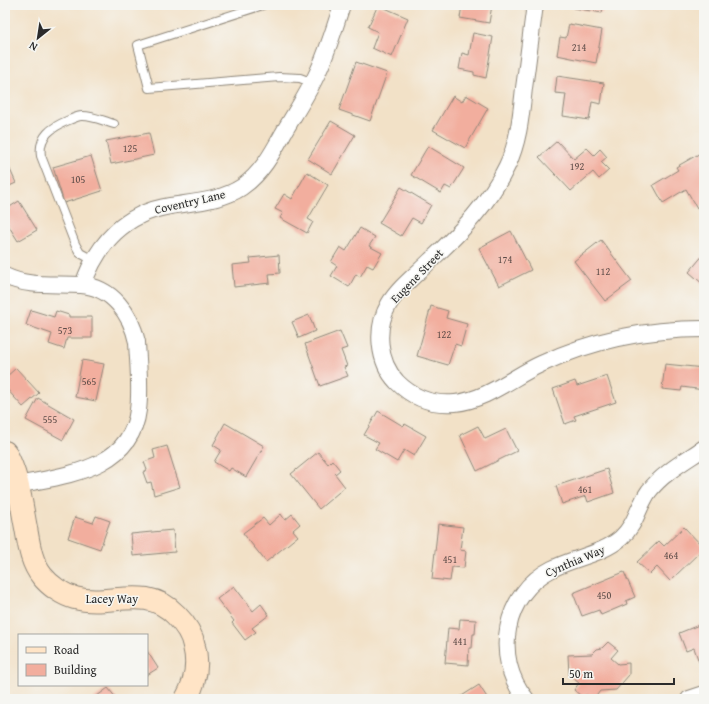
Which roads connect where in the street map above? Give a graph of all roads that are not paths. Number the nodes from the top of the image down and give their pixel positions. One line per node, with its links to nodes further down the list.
1 (263, 5): 4 (lane)
2 (342, 5): 4 (street, Coventry Lane)
3 (535, 5): 9 (street, Eugene Street)
4 (313, 83): 6 (street, Coventry Lane)
5 (114, 124): 6 (lane)
6 (93, 260): 8 (street, Coventry Lane)
7 (5, 276): 8 (street)
8 (83, 285): 12 (street)
9 (704, 329)
10 (704, 448): 15 (street, Cynthia Way)
11 (5, 452): 12 (street, Lacey Way)
12 (18, 485): 14 (street, Lacey Way)
13 (704, 694): 16 (street)
14 (186, 699)
15 (526, 699)
16 (689, 699)

